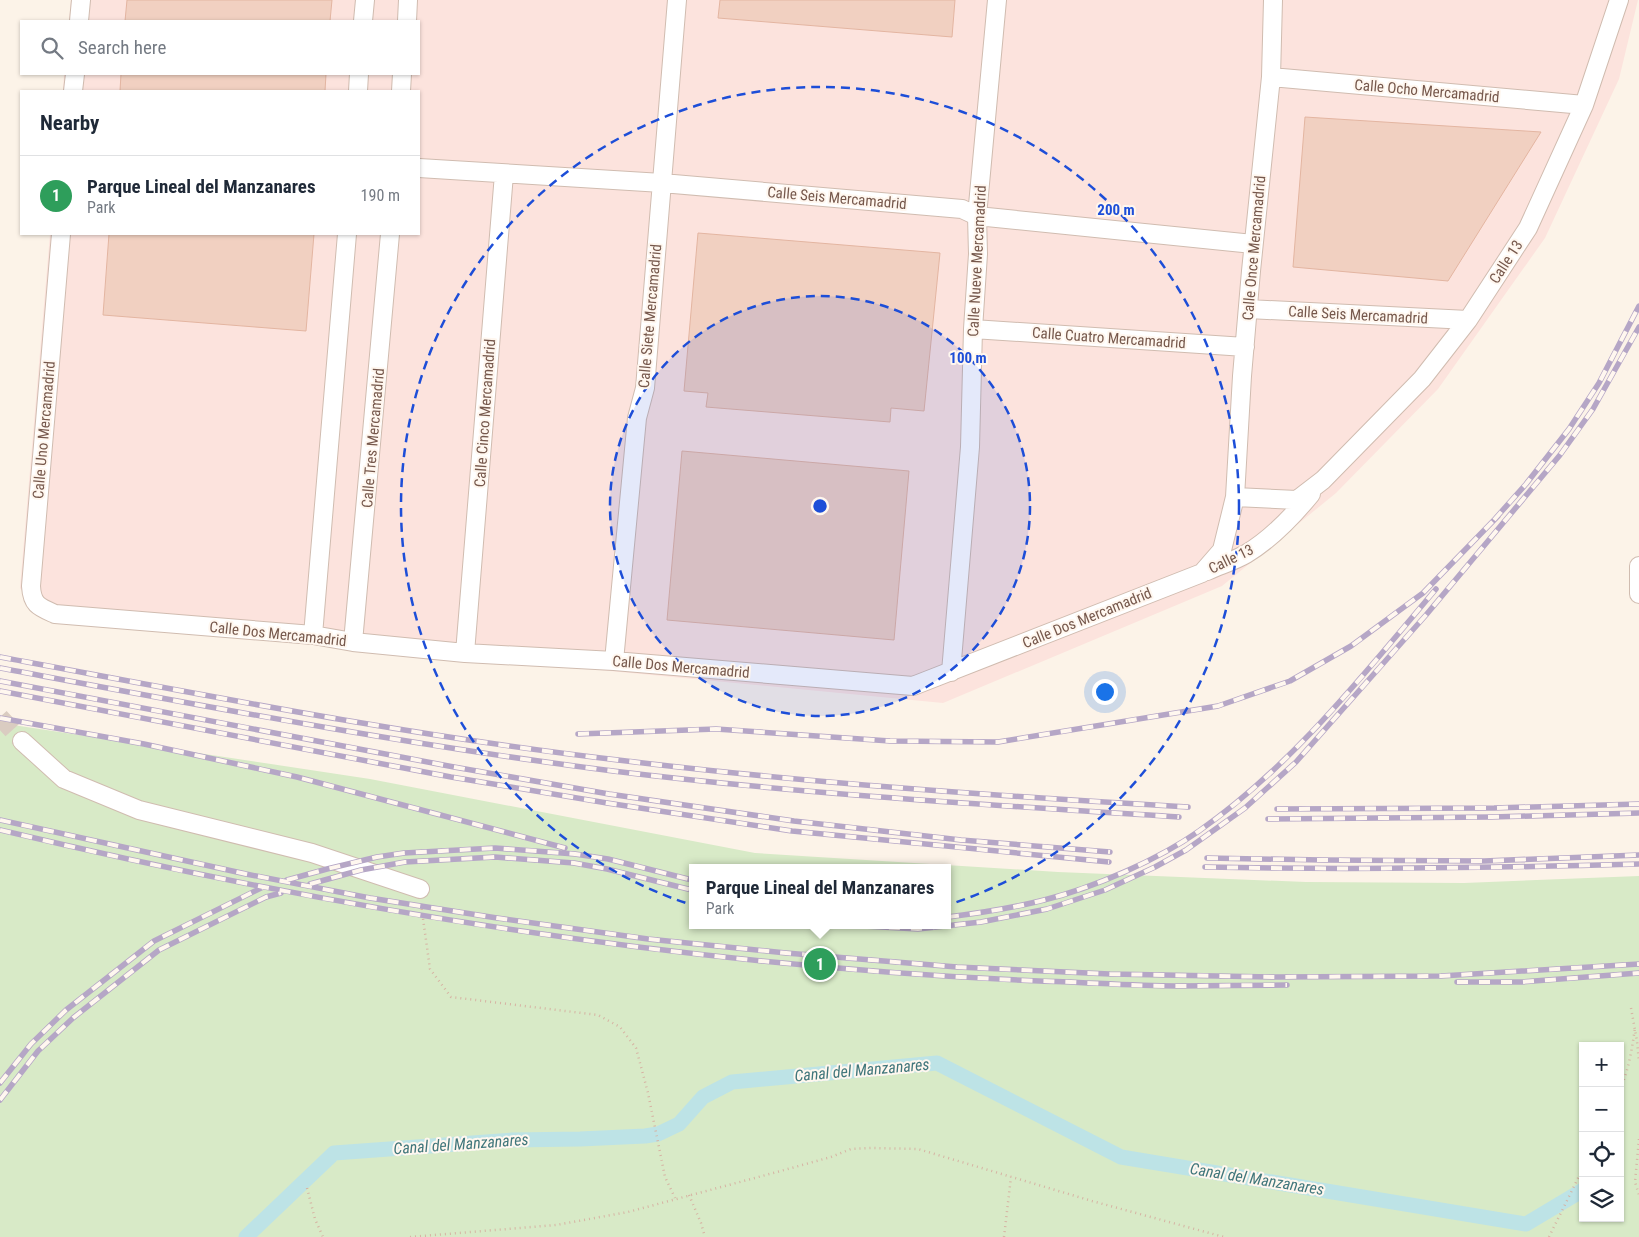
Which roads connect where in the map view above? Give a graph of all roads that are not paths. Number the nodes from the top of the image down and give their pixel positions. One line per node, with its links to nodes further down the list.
1 (81, 0): 8 (lane)
2 (365, 0): 9 (lane)
3 (408, 0): 10 (lane)
4 (678, 0): 21 (lane, Calle Siete Mercamadrid)
5 (998, 0): 22 (lane, Calle Nueve Mercamadrid)
6 (1273, 0): 14 (lane, Calle Once Mercamadrid)
7 (1619, 0): 18 (lane, Calle 13)
8 (79, 20)
9 (364, 20)
10 (406, 20)
11 (75, 75): 15 (lane)
12 (359, 75): 16 (lane)
13 (402, 75): 17 (lane)
14 (1271, 77): 18 (lane, Calle Ocho Mercamadrid); 26 (lane, Calle Once Mercamadrid)
15 (73, 90)
16 (358, 90)
17 (401, 90)
18 (1584, 105): 28 (lane, Calle 13)
19 (420, 168): 20 (lane, Calle Seis Mercamadrid)
20 (504, 174): 21 (lane, Calle Seis Mercamadrid); 39 (lane, Calle Cinco Mercamadrid)
21 (662, 183): 22 (lane, Calle Seis Mercamadrid); 40 (lane, Calle Siete Mercamadrid)
22 (977, 216): 26 (lane, Calle Seis Mercamadrid); 29 (lane, Calle Nueve Mercamadrid)
23 (61, 235): 36 (lane, Calle Uno Mercamadrid)
24 (347, 235): 37 (lane)
25 (390, 235): 38 (lane, Calle Tres Mercamadrid)
26 (1253, 244): 27 (lane, Calle Once Mercamadrid)
27 (1248, 309): 28 (lane, Calle Seis Mercamadrid); 30 (lane, Calle Once Mercamadrid)
28 (1468, 320): 31 (lane, Calle 13)
29 (974, 328): 30 (lane, Calle Cuatro Mercamadrid); 41 (lane, Calle Nueve Mercamadrid)
30 (1245, 347): 32 (lane, Calle Once Mercamadrid)
31 (1323, 480): 32 (lane, Calle 13); 34 (lane, Calle 13)
32 (1235, 497): 34 (lane, Calle Dos Mercamadrid)
33 (1639, 566): 35 (lane)
34 (1202, 573): 41 (lane, Calle Dos Mercamadrid)
35 (1639, 594)
36 (56, 614): 37 (lane, Calle Dos Mercamadrid)
37 (313, 635): 38 (lane, Calle Dos Mercamadrid)
38 (354, 642): 39 (lane, Calle Dos Mercamadrid)
39 (465, 652): 40 (lane, Calle Dos Mercamadrid)
40 (614, 661): 41 (lane, Calle Dos Mercamadrid)
41 (951, 672)
42 (22, 741): 43 (lane)
43 (420, 889)

